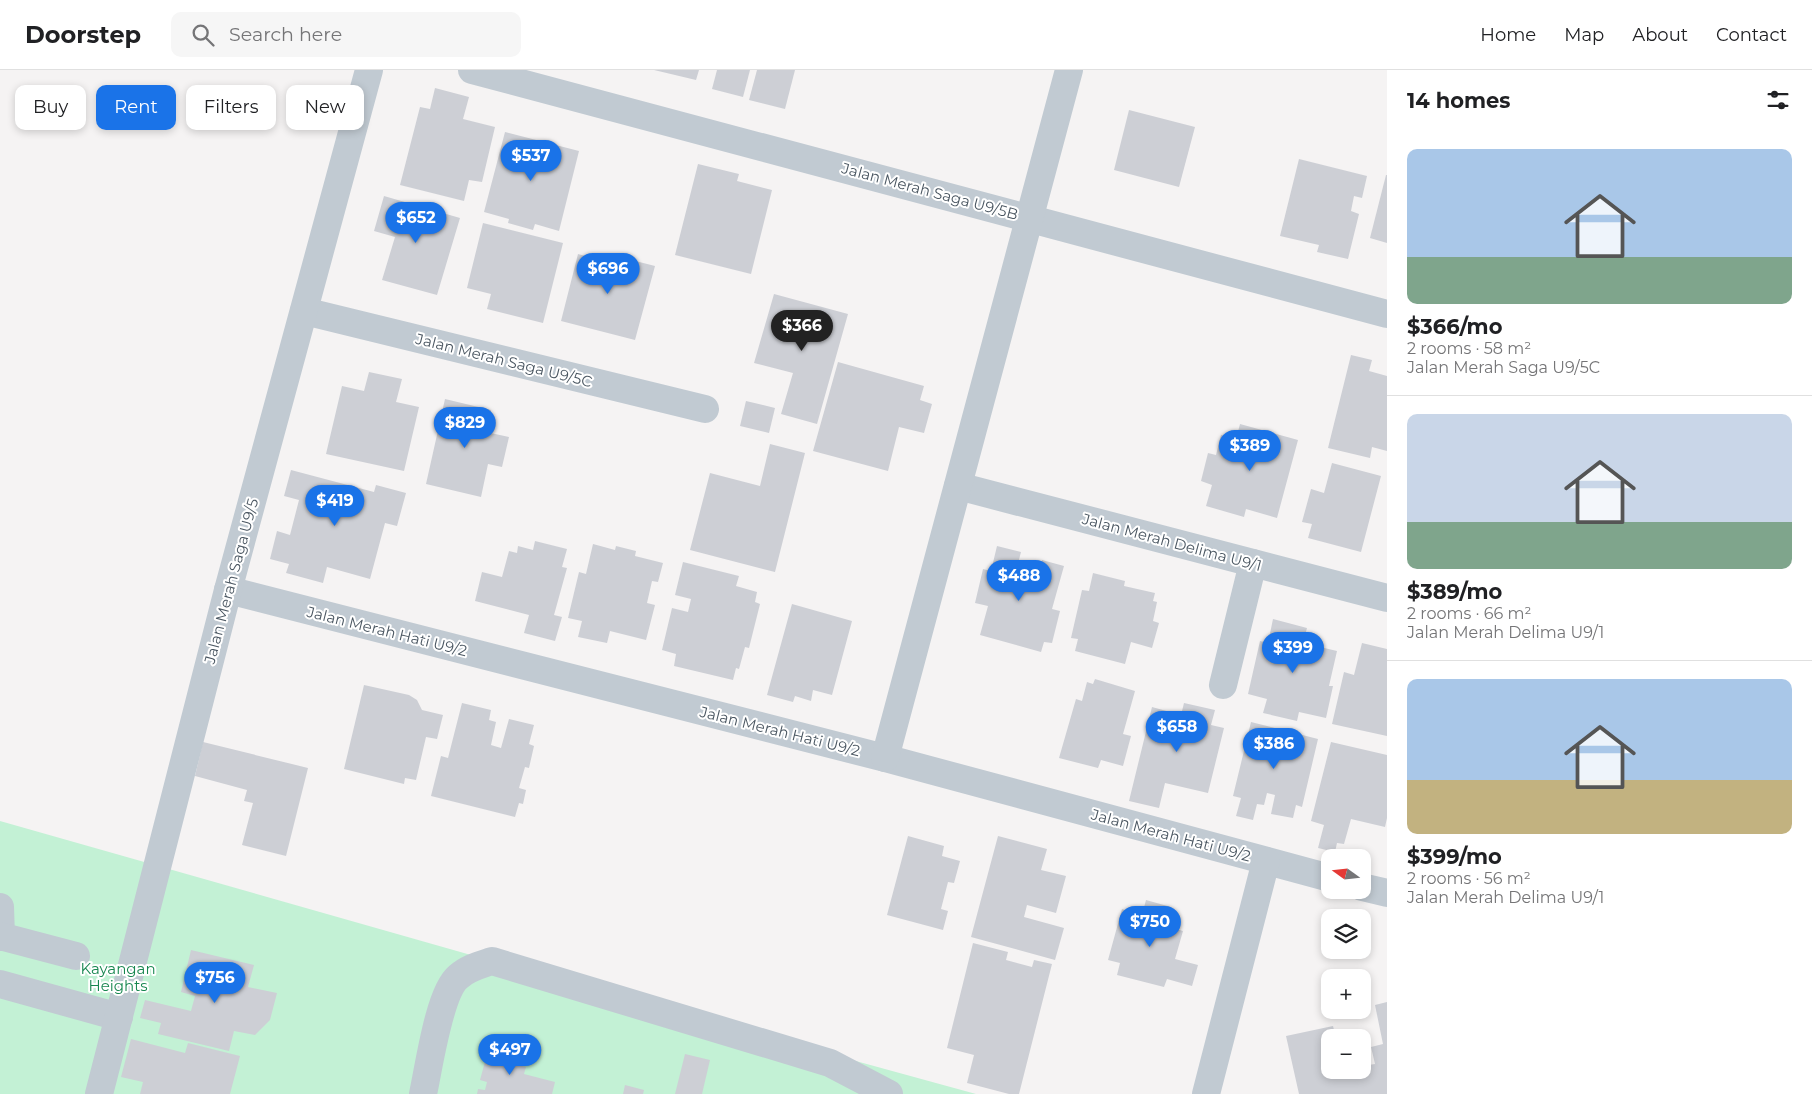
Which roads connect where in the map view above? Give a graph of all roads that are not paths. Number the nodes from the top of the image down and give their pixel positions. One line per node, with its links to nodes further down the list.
1 (369, 70): 5 (street, Jalan Merah Saga U9/5)
2 (472, 70): 4 (street, Jalan Merah Saga U9/5B)
3 (1069, 70): 4 (street)
4 (1030, 217): 6 (street, Jalan Merah Saga U9/5B); 8 (street)
5 (304, 311): 7 (street, Jalan Merah Saga U9/5C); 10 (street, Jalan Merah Saga U9/5)
6 (1387, 314)
7 (705, 409)
8 (958, 486): 9 (street, Jalan Merah Delima U9/1); 13 (street)
9 (1253, 563): 11 (street, Jalan Merah Delima U9/1); 12 (street)
10 (228, 590): 13 (street, Jalan Merah Hati U9/2); 22 (street, Jalan Merah Saga U9/5)
11 (1387, 598)
12 (1223, 685)
13 (885, 758): 14 (street, Jalan Merah Hati U9/2)
14 (1266, 861): 15 (street, Jalan Merah Hati U9/2); 26 (street)
15 (1321, 876)
16 (1371, 889): 17 (street)
17 (1387, 893)
18 (0, 907): 19 (street)
19 (1, 937): 20 (street)
20 (76, 956)
21 (0, 984): 22 (street)
22 (119, 1016): 23 (street, Jalan Merah Saga U9/5)
23 (99, 1094)
24 (423, 1094): 25 (street)
25 (889, 1094)
26 (1206, 1094)

